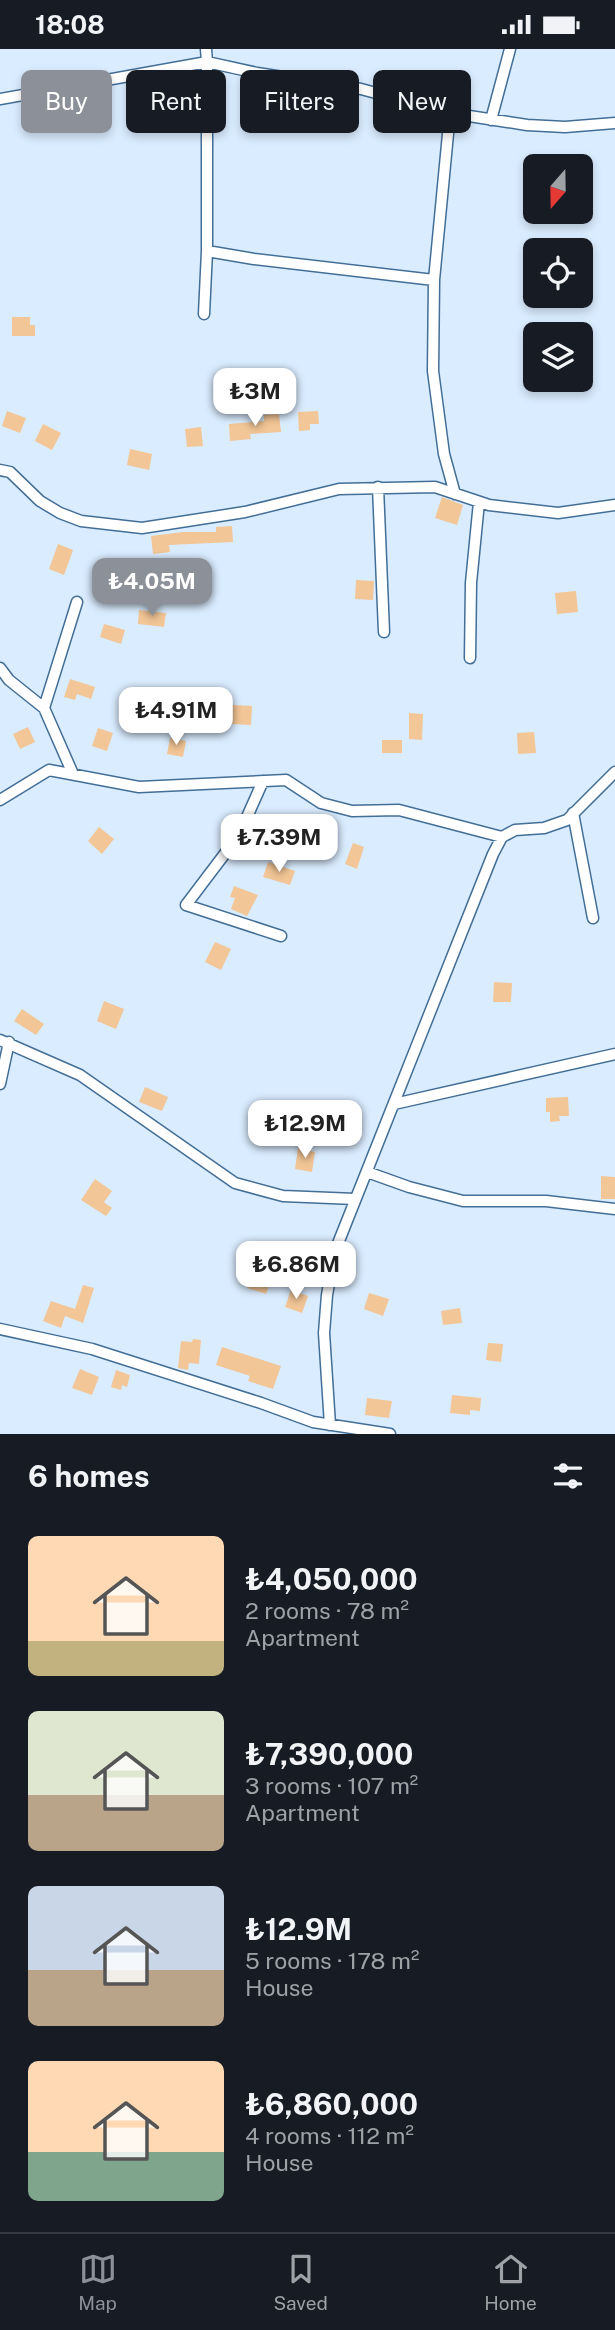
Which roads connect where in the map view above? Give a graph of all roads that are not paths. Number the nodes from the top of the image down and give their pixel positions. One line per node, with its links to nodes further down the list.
1 (206, 49): 3 (street)
2 (510, 49): 7 (street)
3 (207, 62): 4 (street); 5 (street); 10 (street)
4 (373, 92)
5 (0, 99)
6 (471, 117): 7 (street)
7 (491, 120): 8 (street)
8 (615, 123)
9 (448, 133): 11 (street)
10 (207, 251): 11 (street); 12 (street)
11 (435, 280): 15 (street)
12 (204, 314)
13 (0, 470): 14 (street)
14 (379, 487): 15 (street); 19 (street)
15 (455, 494): 16 (street)
16 (479, 502): 17 (street); 20 (street)
17 (615, 505)
18 (77, 602): 22 (street)
19 (384, 632)
20 (470, 658)
21 (0, 669): 22 (street)
22 (44, 708): 24 (street)
23 (615, 772): 27 (street)
24 (73, 774): 25 (street); 26 (street)
25 (263, 781): 28 (street); 30 (street)
26 (0, 800)
27 (573, 813): 28 (street); 29 (street)
28 (502, 837): 34 (street)
29 (593, 918)
30 (281, 936)
31 (4, 1041): 33 (street); 36 (street)
32 (615, 1054): 34 (street)
33 (0, 1084)
34 (394, 1104): 35 (street)
35 (367, 1171): 36 (street); 37 (street)
36 (355, 1199): 39 (street)
37 (615, 1209)
38 (0, 1329): 39 (street)
39 (330, 1425): 40 (street)
40 (390, 1434)

